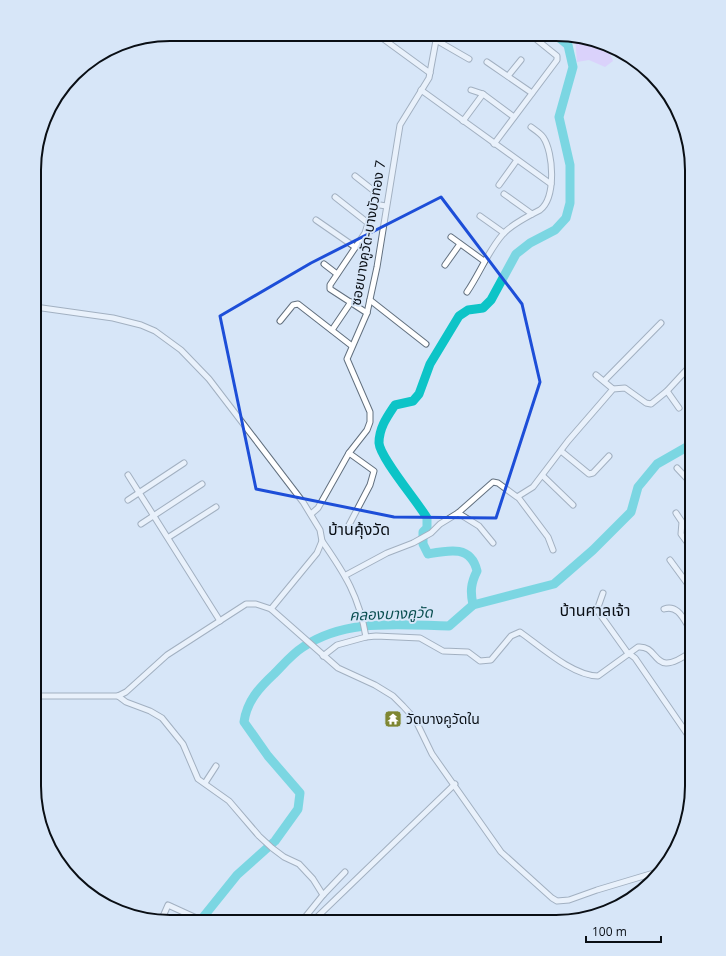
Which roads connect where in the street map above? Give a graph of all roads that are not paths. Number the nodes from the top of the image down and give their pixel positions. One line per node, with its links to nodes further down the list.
1 (386, 41): 8 (street)
2 (435, 41): 8 (street, ซอยบางคูวัด-บางบัวทอง 7)
3 (442, 41): 5 (street)
4 (538, 41): 12 (street)
5 (469, 59)
6 (521, 60): 9 (street)
7 (487, 62): 9 (street)
8 (430, 73): 10 (street, ซอยบางคูวัด-บางบัวทอง 7)
9 (508, 76): 12 (street)
10 (421, 90): 15 (street); 25 (street, ซอยบางคูวัด-บางบัวทอง 7)
11 (470, 90): 13 (street)
12 (532, 93): 14 (street)
13 (483, 94): 14 (street); 15 (street)
14 (514, 117): 17 (street)
15 (463, 121): 17 (street)
16 (531, 127): 20 (street)
17 (494, 144): 18 (street)
18 (517, 160): 20 (street); 21 (street)
19 (355, 176): 24 (street)
20 (551, 184): 26 (street)
21 (499, 186)
22 (504, 194): 26 (street)
23 (335, 197): 29 (street)
24 (374, 204): 25 (street); 29 (street)
25 (386, 206): 39 (street, ซอยบางคูวัด-บางบัวทอง 7)
26 (532, 214): 30 (street)
27 (480, 216): 30 (street)
28 (316, 220): 33 (street)
29 (368, 223): 33 (street)
30 (504, 233): 34 (street)
31 (450, 237): 32 (street)
32 (460, 244): 34 (street); 36 (street)
33 (355, 247): 37 (street)
34 (484, 261): 38 (street)
35 (324, 264): 37 (street)
36 (445, 265)
37 (337, 274): 40 (street)
38 (467, 292)
39 (370, 300): 42 (street, ซอยบางคูวัด-บางบัวทอง 7); 46 (street)
40 (351, 302): 42 (street); 45 (street)
41 (41, 308): 70 (street)
42 (367, 313): 47 (street, ซอยบางคูวัด-บางบัวทอง 7)
43 (280, 321): 45 (street)
44 (661, 323): 50 (street)
45 (332, 330): 47 (street)
46 (426, 344)
47 (352, 346): 55 (street, ซอยบางคูวัด-บางบัวทอง 7)
48 (684, 373): 52 (street)
49 (596, 375): 50 (street)
50 (604, 381): 51 (street)
51 (613, 389): 52 (street); 54 (street)
52 (667, 391): 53 (street)
53 (679, 408)
54 (561, 451): 56 (street); 60 (street)
55 (349, 454): 70 (street, ซอยบางคูวัด-บางบัวทอง 7); 73 (street)
56 (608, 456)
57 (184, 463): 63 (street)
58 (677, 468): 61 (street)
59 (128, 475): 63 (street)
60 (542, 476): 64 (street); 66 (street)
61 (685, 477)
62 (202, 484): 71 (street)
63 (139, 492): 65 (street); 71 (street)
64 (518, 497): 68 (street); 78 (street)
65 (128, 500)
66 (573, 505)
67 (216, 507): 74 (street)
68 (458, 513): 77 (street); 80 (street)
69 (676, 513): 75 (street)
70 (311, 514): 76 (street)
71 (154, 515): 72 (street); 74 (street)
72 (141, 524)
73 (349, 525)
74 (169, 537): 85 (street)
75 (685, 539)
76 (322, 541): 80 (street); 83 (street)
77 (493, 543)
78 (553, 550)
79 (670, 560): 81 (street)
80 (346, 575): 87 (street)
81 (685, 580)
82 (603, 593): 88 (street)
83 (271, 609): 85 (street); 89 (street)
84 (664, 609): 86 (street)
85 (220, 620): 92 (street)
86 (685, 622)
87 (365, 635): 88 (street); 89 (street)
88 (630, 653): 90 (street); 93 (street)
89 (323, 656): 96 (street)
90 (685, 656)
91 (41, 696): 92 (street)
92 (118, 696): 95 (street)
93 (685, 731)
94 (216, 766): 95 (street)
95 (205, 783): 99 (street)
96 (455, 784): 98 (street); 103 (street)
97 (345, 872): 99 (street)
98 (650, 874)
99 (323, 895): 102 (street)
100 (164, 915): 101 (street)
101 (192, 915)
102 (307, 915)
103 (319, 915)

